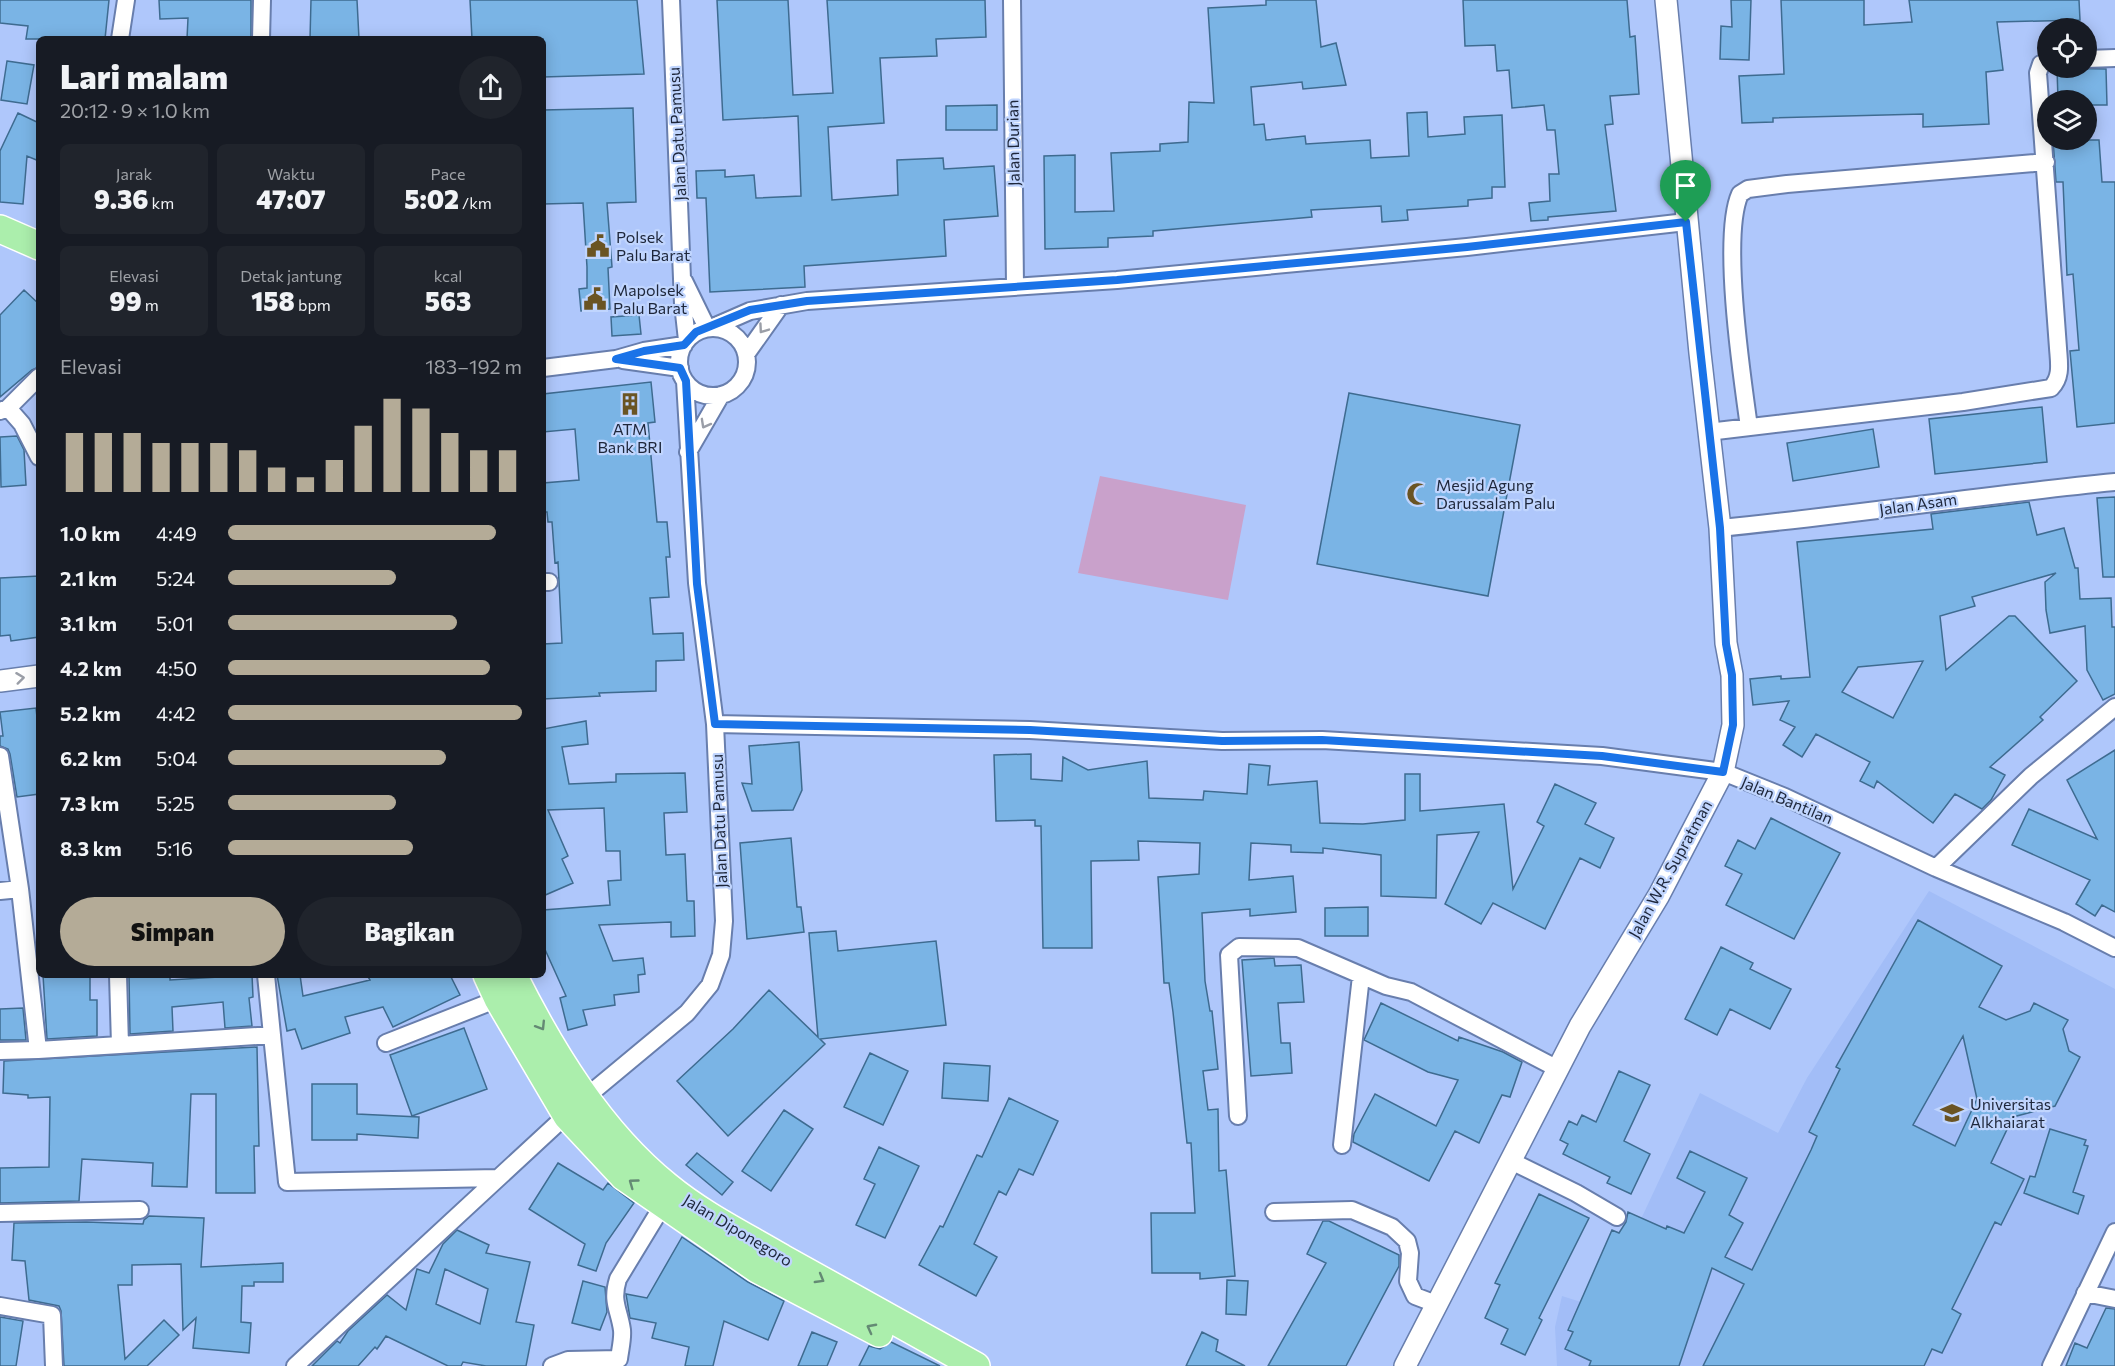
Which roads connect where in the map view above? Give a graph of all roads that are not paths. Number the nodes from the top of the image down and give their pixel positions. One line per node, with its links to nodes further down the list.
1 (126, 0): 6 (street)
2 (262, 0): 7 (street)
3 (671, 0): 15 (street, Jalan Datu Pamusu)
4 (1012, 0): 16 (street, Jalan Durian)
5 (1666, 0): 12 (street, Jalan W.R. Supratman)
6 (120, 36)
7 (261, 36)
8 (2115, 57): 9 (street)
9 (2097, 58)
10 (2038, 78): 11 (street)
11 (2046, 162): 27 (street); 27 (street)
12 (1686, 222): 16 (street); 28 (street, Jalan W.R. Supratman)
13 (0, 229): 14 (highway)
14 (36, 245)
15 (682, 277): 18 (street); 19 (street, Jalan Datu Pamusu)
16 (1015, 286): 17 (street)
17 (781, 305): 18 (street); 20 (street, one-way to 20)
18 (709, 328): 19 (street); 20 (street)
19 (685, 343): 21 (street); 23 (street)
20 (747, 353): 25 (street)
21 (616, 359): 22 (street); 23 (street)
22 (546, 368)
23 (683, 374): 25 (street); 30 (street, Jalan Datu Pamusu)
24 (36, 380): 26 (street)
25 (721, 395): 30 (street, one-way to 30)
26 (4, 409): 29 (street)
27 (1749, 427): 28 (street)
28 (1708, 432): 32 (street, Jalan W.R. Supratman)
29 (36, 451)
30 (688, 452): 36 (street, Jalan Datu Pamusu)
31 (2115, 482): 32 (street, Jalan Asam)
32 (1720, 528): 38 (street, Jalan W.R. Supratman)
33 (36, 676): 34 (street, one-way to 33)
34 (0, 681)
35 (2115, 707): 39 (street)
36 (715, 724): 38 (street, Jalan Bantilan); 54 (street, Jalan Datu Pamusu)
37 (0, 756): 40 (street)
38 (1723, 772): 39 (street, Jalan Bantilan); 53 (street, Jalan W.R. Supratman)
39 (1936, 868): 42 (street, Jalan Bantilan)
40 (20, 889): 41 (street); 51 (street)
41 (0, 891)
42 (2115, 948)
43 (1361, 975): 53 (street); 55 (street); 56 (street)
44 (118, 978): 50 (street)
45 (266, 978): 48 (street)
46 (515, 978): 54 (highway, Jalan Diponegoro, one-way to 54)
47 (493, 987): 49 (street); 54 (highway, Jalan Diponegoro)
48 (272, 1035): 50 (street); 58 (street)
49 (386, 1043)
50 (120, 1045): 51 (street)
51 (38, 1050): 52 (street)
52 (0, 1051)
53 (1558, 1069): 57 (street, Jalan W.R. Supratman)
54 (576, 1106): 58 (street, Jalan Datu Pamusu); 59 (highway, Jalan Diponegoro, one-way to 54); 74 (highway, Jalan Diponegoro, one-way to 74)
55 (1238, 1116)
56 (1342, 1145)
57 (1510, 1161): 63 (street); 67 (street, Jalan W.R. Supratman)
58 (498, 1178): 71 (street, Jalan Datu Pamusu)
59 (663, 1205): 69 (street); 73 (highway, Jalan Diponegoro, one-way to 59)
60 (140, 1209): 62 (street)
61 (1274, 1212): 67 (street)
62 (0, 1213)
63 (1617, 1217)
64 (2115, 1232): 65 (street)
65 (2085, 1293): 66 (street); 76 (street)
66 (2115, 1299)
67 (1436, 1304): 75 (street, Jalan W.R. Supratman)
68 (0, 1306): 70 (street)
69 (619, 1363): 72 (street)
70 (54, 1366)
71 (295, 1366)
72 (552, 1366)
73 (941, 1366)
74 (976, 1366)
75 (1405, 1366)
76 (2050, 1366)

